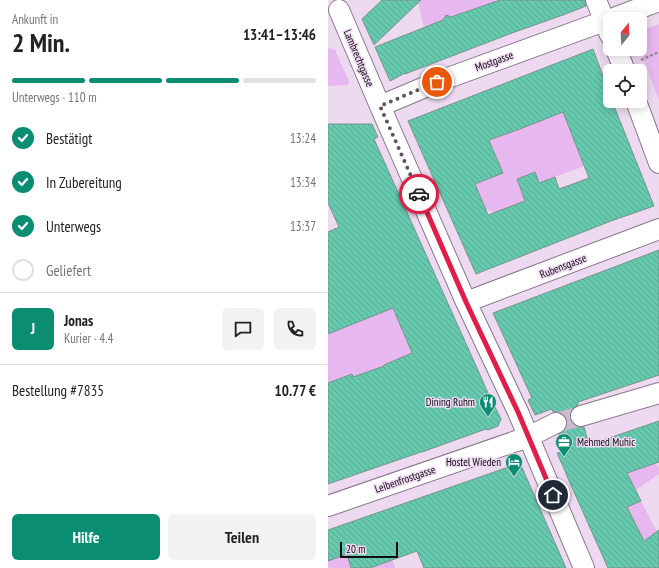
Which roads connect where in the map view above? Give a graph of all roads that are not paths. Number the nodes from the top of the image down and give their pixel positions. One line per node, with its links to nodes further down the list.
1 (596, 0): 5 (street)
2 (659, 1): 4 (street, Mostgasse)
3 (338, 10): 7 (street, Lambrechtgasse)
4 (635, 12)
5 (603, 13)
6 (603, 26): 7 (street, Mostgasse)
7 (380, 106): 11 (street, Lambrechtgasse)
8 (639, 108): 9 (street)
9 (659, 163)
10 (659, 229): 11 (street, Rubensgasse)
11 (466, 302): 15 (street, Lambrechtgasse)
12 (659, 393): 13 (street)
13 (581, 416)
14 (556, 423): 15 (street, Leibenfrostgasse)
15 (528, 437): 16 (street, Leibenfrostgasse); 17 (street, Lambrechtgasse)
16 (328, 506)
17 (584, 568)

